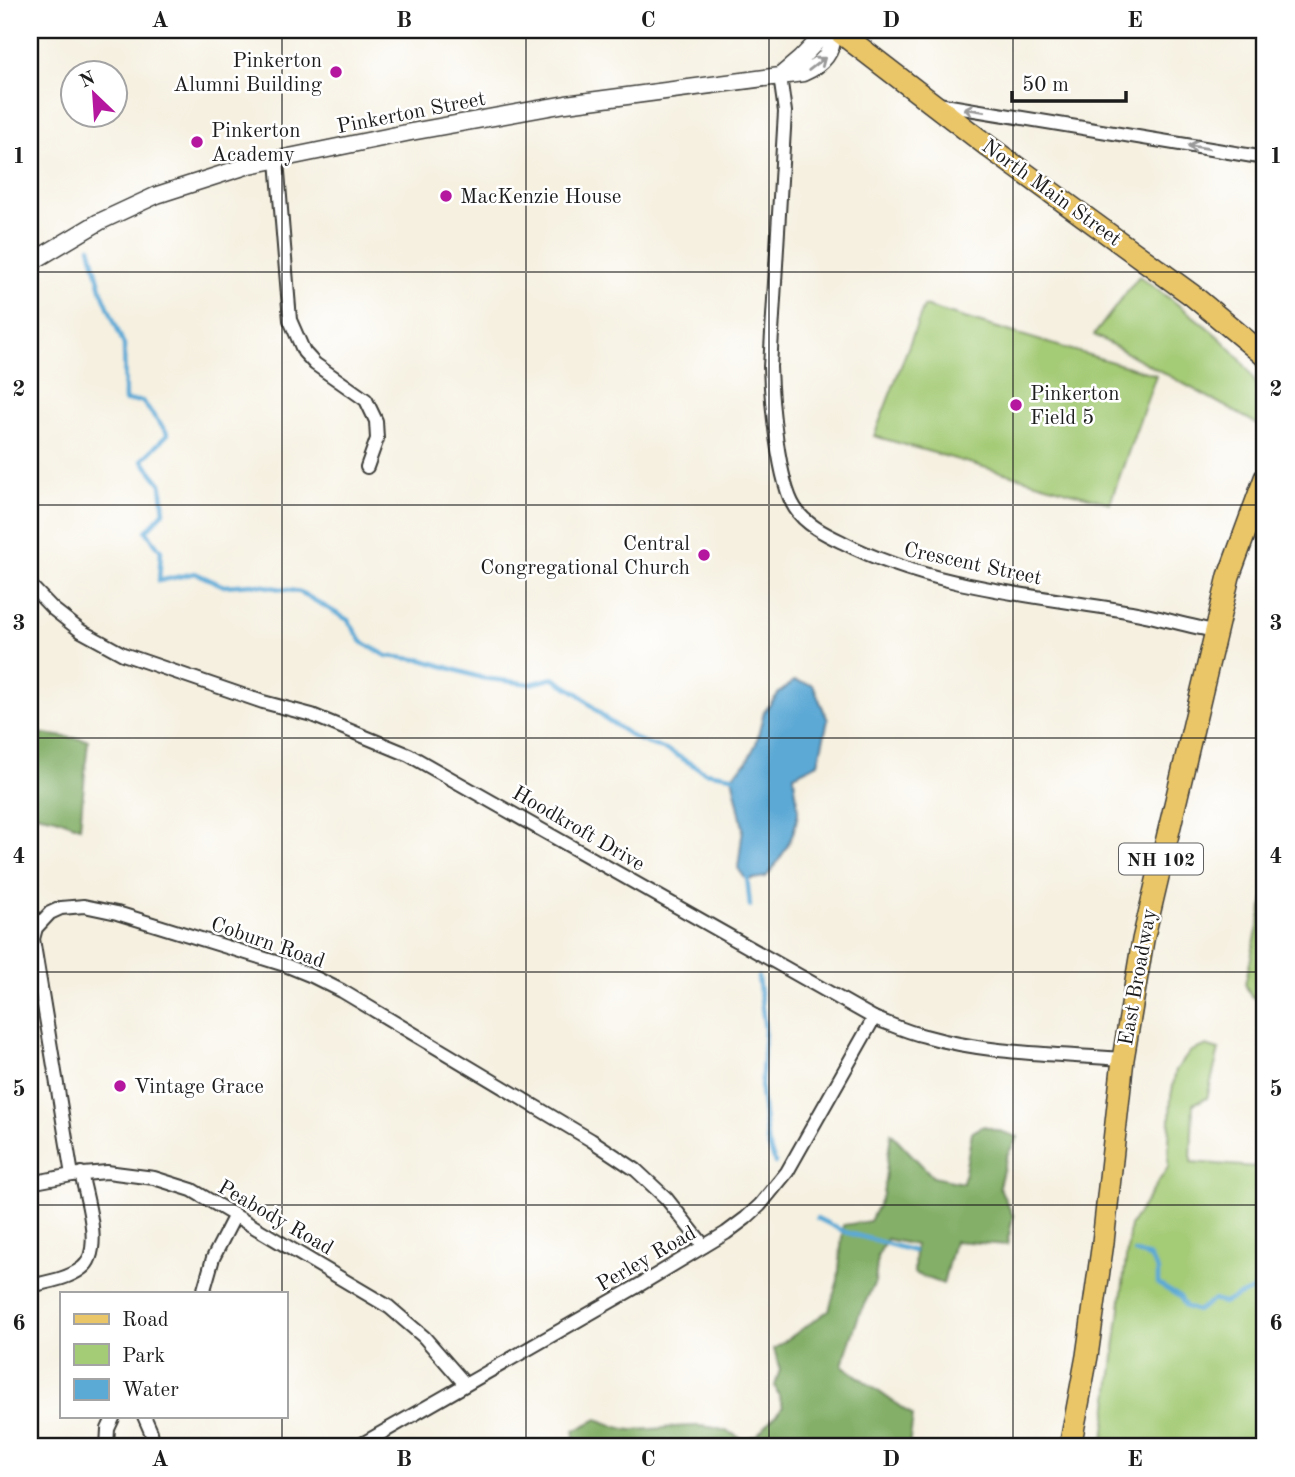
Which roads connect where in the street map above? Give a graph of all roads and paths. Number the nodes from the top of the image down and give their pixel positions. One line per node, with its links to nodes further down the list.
1 (832, 30): 2 (street, Pinkerton Street); 3 (main road, North Main Street)
2 (779, 76): 5 (street, Pinkerton Street); 11 (street, Crescent Street)
3 (933, 103): 4 (street, one-way to 3); 7 (main road, North Main Street)
4 (1265, 158)
5 (277, 160): 6 (street, Pinkerton Street); 8 (street)
6 (30, 262)
7 (1265, 356)
8 (367, 467)
9 (1265, 478): 11 (main road, East Broadway / NH 102)
10 (32, 593): 12 (street, Hoodkroft Drive)
11 (1215, 631): 13 (main road, East Broadway / NH 102)
12 (874, 1018): 13 (street, Hoodkroft Drive); 17 (street, Perley Road)
13 (1123, 1059): 26 (main road, East Broadway / NH 102)
14 (76, 1174): 15 (street, Peabody Road); 16 (street, Peabody Road); 17 (street, Coburn Road); 18 (street, Coburn Road)
15 (30, 1183)
16 (235, 1215): 19 (street); 20 (street, Peabody Road)
17 (704, 1247): 20 (street, Perley Road)
18 (30, 1286)
19 (203, 1292)
20 (465, 1384): 25 (street, Perley Road)
21 (113, 1418): 23 (street)
22 (145, 1418): 24 (street)
23 (107, 1447)
24 (154, 1447)
25 (357, 1447)
26 (1070, 1447)

